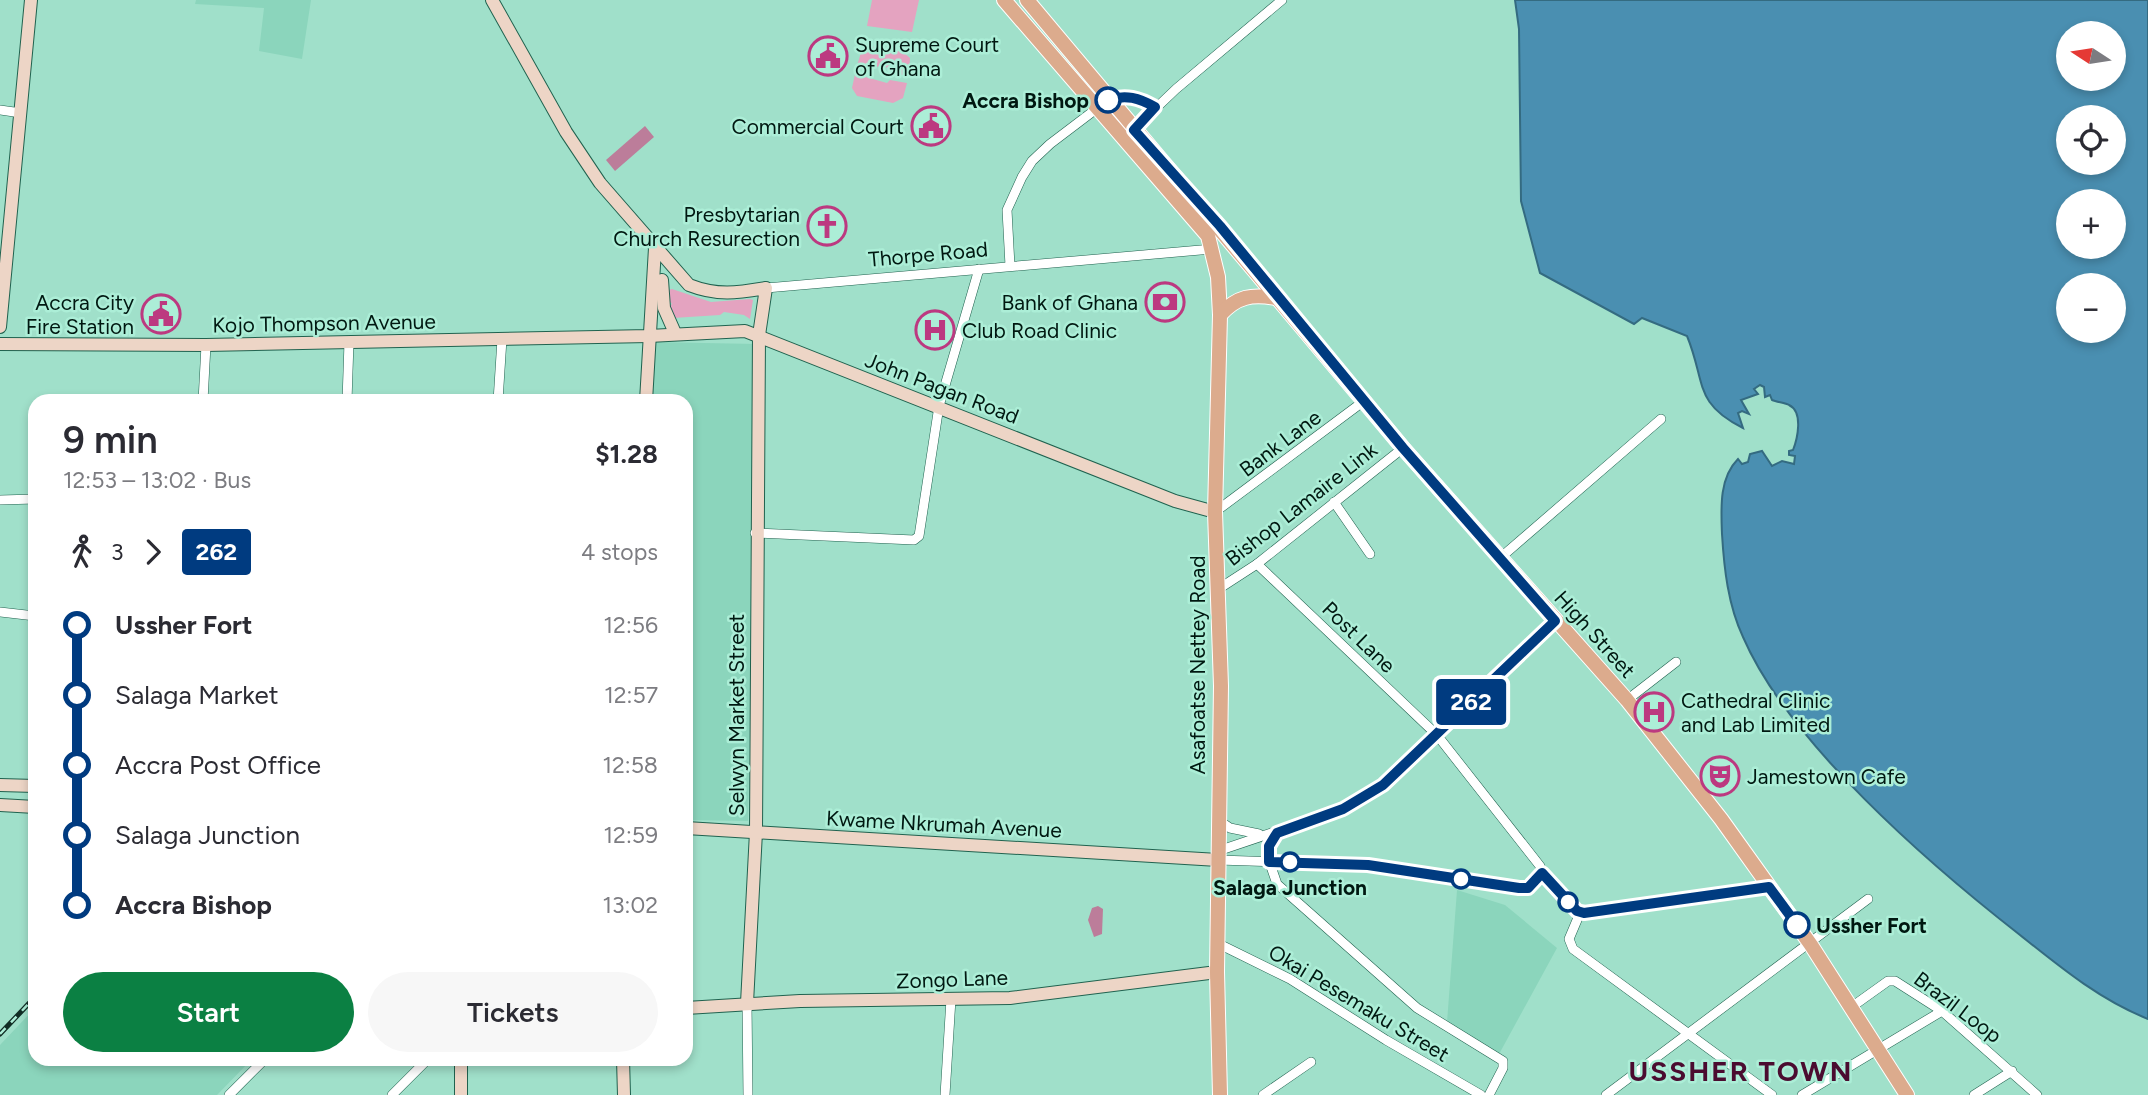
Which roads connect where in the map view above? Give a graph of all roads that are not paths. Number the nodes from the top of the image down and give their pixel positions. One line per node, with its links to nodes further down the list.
1 (31, 0): 9 (main road)
2 (492, 0): 12 (main road)
3 (1004, 0): 6 (main road)
4 (1027, 0): 6 (main road)
5 (1282, 0): 7 (street)
6 (1103, 104): 7 (street); 10 (main road); 11 (main road); 13 (street)
7 (1155, 107): 10 (street)
8 (0, 110): 9 (street)
9 (21, 113): 20 (main road)
10 (1134, 130): 11 (main road)
11 (1213, 237): 13 (street, Thorpe Road); 18 (main road, High Street); 19 (main road, Asafoatse Nettey Road)
12 (659, 253): 15 (main road); 16 (main road); 23 (main road)
13 (1010, 265): 14 (street, Thorpe Road)
14 (979, 269): 17 (street, Thorpe Road); 33 (street)
15 (689, 285): 16 (main road); 17 (main road, Thorpe Road)
16 (661, 287): 21 (main road)
17 (766, 288): 22 (main road, Selwyn Market Street)
18 (1276, 298): 19 (main road); 32 (main road, High Street)
19 (1220, 315): 39 (main road, Asafoatse Nettey Road)
20 (0, 327)
21 (675, 333): 22 (main road, John Pagan Road); 23 (main road, John Pagan Road)
22 (759, 335): 33 (main road, John Pagan Road); 40 (main road, Selwyn Market Street)
23 (649, 336): 24 (main road, Kojo Thompson Avenue); 31 (main road)
24 (502, 339): 25 (main road, Kojo Thompson Avenue); 30 (street)
25 (349, 342): 27 (main road, Kojo Thompson Avenue); 29 (street)
26 (0, 344): 27 (main road, Kojo Thompson Avenue)
27 (206, 345): 28 (street)
28 (203, 394)
29 (347, 394)
30 (498, 394)
31 (646, 394)
32 (1364, 401): 35 (main road, High Street); 39 (street, Bank Lane)
33 (939, 406): 39 (main road, John Pagan Road); 40 (street)
34 (1661, 419): 42 (street)
35 (1403, 448): 38 (street, Bishop Lamaire Link); 42 (main road, High Street)
36 (28, 499): 37 (street)
37 (0, 500)
38 (1334, 502): 41 (street); 43 (street, Bishop Lamaire Link)
39 (1215, 512): 44 (main road, Asafoatse Nettey Road)
40 (755, 533): 57 (main road, Selwyn Market Street)
41 (1370, 554)
42 (1499, 559): 47 (main road, High Street)
43 (1257, 564): 44 (street, Bishop Lamaire Link); 50 (street, Post Lane)
44 (1220, 588): 55 (main road, Asafoatse Nettey Road)
45 (0, 612): 46 (street)
46 (28, 615)
47 (1555, 621): 49 (main road, High Street); 50 (street)
48 (1676, 662): 49 (street)
49 (1628, 700): 63 (main road, High Street)
50 (1437, 735): 58 (street); 62 (street, Post Lane)
51 (0, 785): 52 (main road)
52 (28, 786)
53 (0, 805): 54 (main road)
54 (28, 807)
55 (1218, 820): 59 (street); 60 (main road, Asafoatse Nettey Road)
56 (693, 828): 57 (main road, Kwame Nkrumah Avenue)
57 (756, 832): 60 (main road, Kwame Nkrumah Avenue); 70 (main road, Selwyn Market Street)
58 (1277, 833): 59 (street); 61 (street)
59 (1262, 835): 60 (street)
60 (1218, 855): 61 (street); 66 (main road, Asafoatse Nettey Road)
61 (1269, 862): 62 (street); 91 (street)
62 (1542, 873): 65 (street, Post Lane)
63 (1769, 887): 65 (street); 67 (main road, High Street)
64 (1868, 899): 67 (street)
65 (1580, 913): 74 (street)
66 (1217, 943): 68 (main road, Asafoatse Nettey Road); 82 (street, Okai Pesemaku Street)
67 (1811, 944): 71 (main road, High Street); 74 (street)
68 (1217, 972): 69 (main road, Zongo Lane); 89 (main road, Asafoatse Nettey Road)
69 (951, 999): 70 (main road, Zongo Lane); 88 (street)
70 (747, 1003): 72 (main road, Zongo Lane); 87 (street, Selwyn Market Street)
71 (1853, 1006): 73 (street, Brazil Loop); 75 (main road, High Street)
72 (693, 1008)
73 (1942, 1011): 75 (street); 81 (street, Brazil Loop)
74 (1692, 1033): 92 (street); 93 (street)
75 (1881, 1049): 94 (street); 95 (main road, High Street)
76 (1311, 1062): 90 (street)
77 (258, 1066): 83 (street)
78 (421, 1066): 84 (street)
79 (461, 1066): 85 (main road)
80 (623, 1066): 86 (main road)
81 (2012, 1072): 96 (street); 97 (street, Brazil Loop)
82 (1476, 1093)
83 (229, 1095)
84 (392, 1095)
85 (461, 1095)
86 (624, 1095)
87 (748, 1095)
88 (945, 1095)
89 (1220, 1095)
90 (1263, 1095)
91 (1489, 1095)
92 (1606, 1095)
93 (1772, 1095)
94 (1802, 1095)
95 (1907, 1095)
96 (1974, 1095)
97 (2037, 1095)

